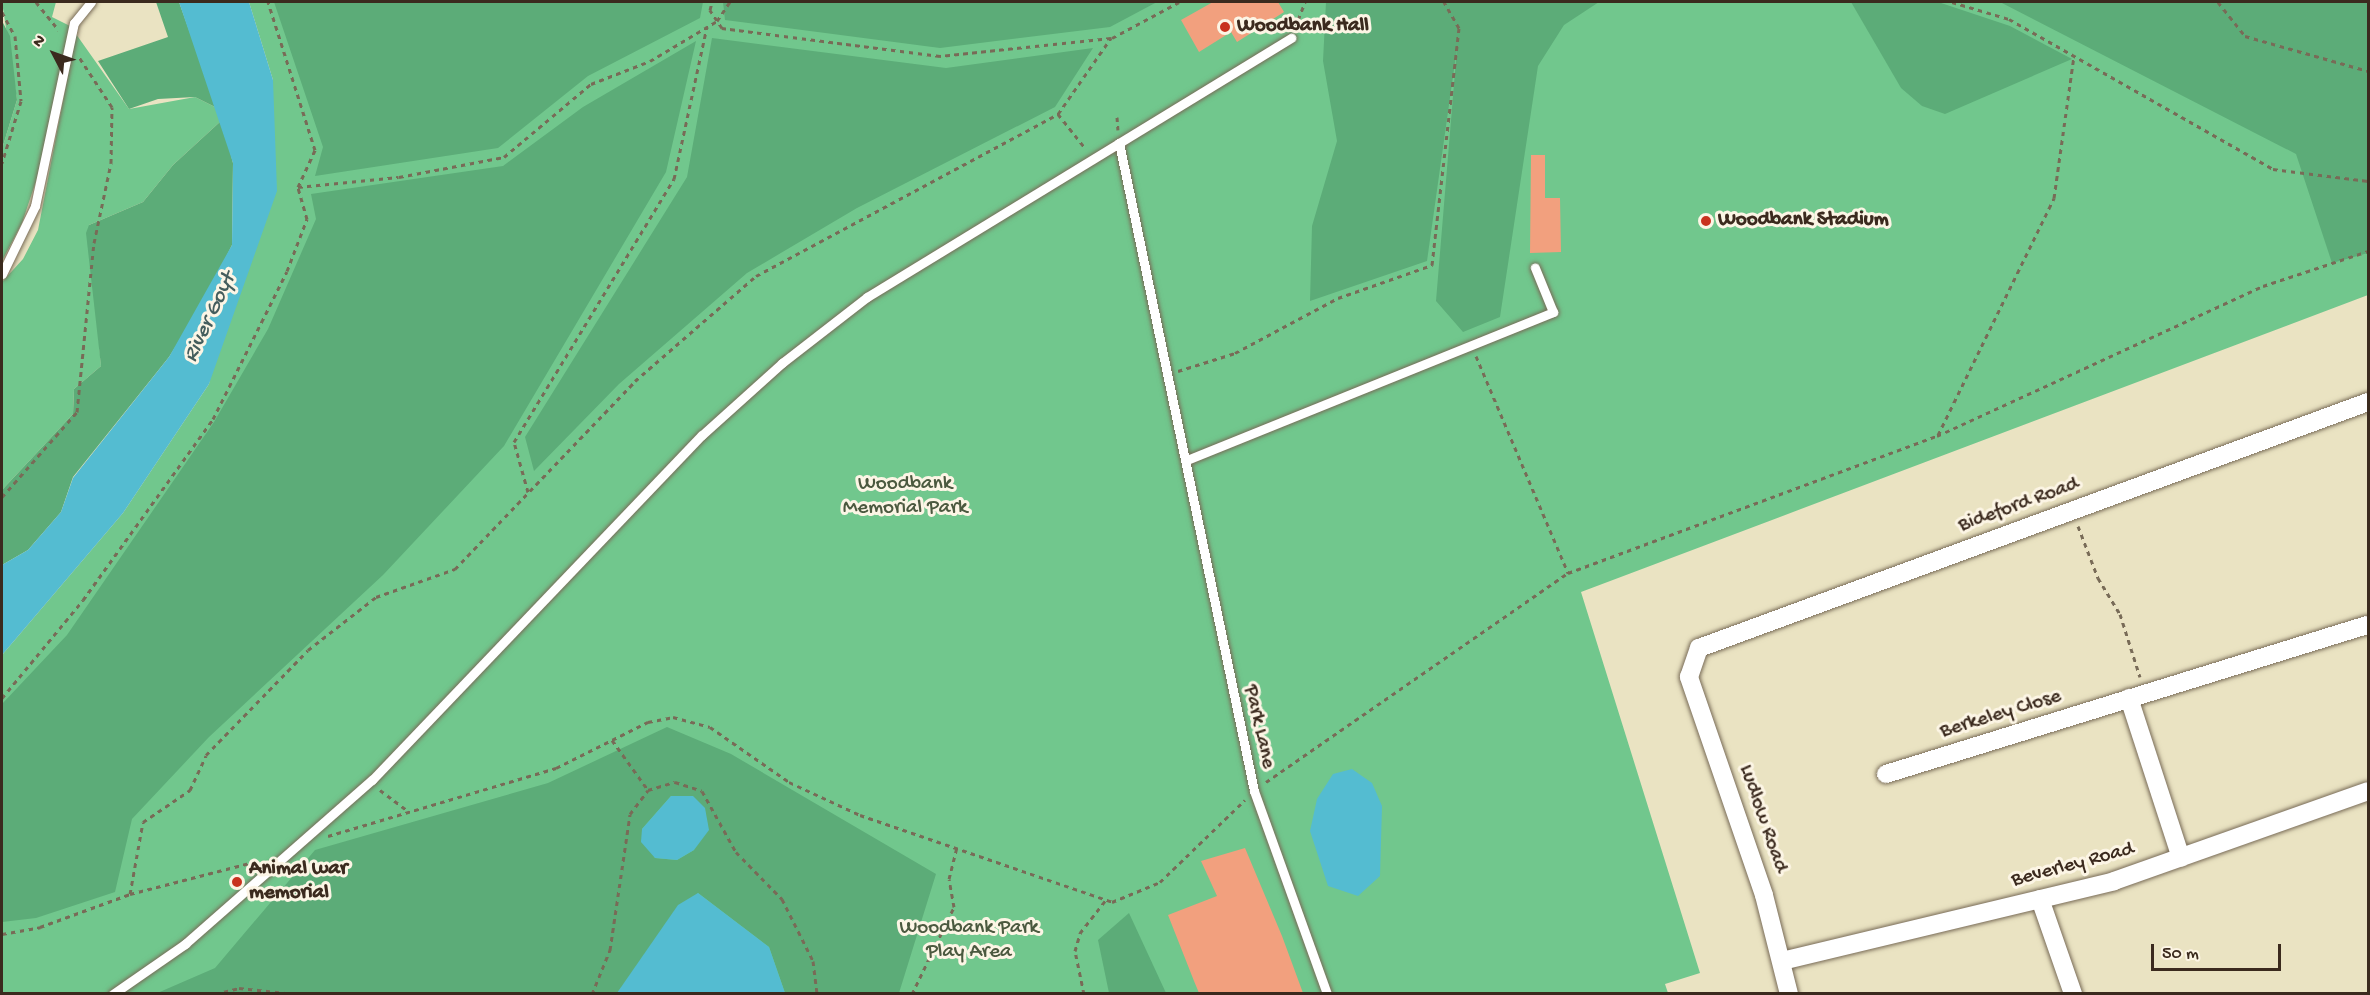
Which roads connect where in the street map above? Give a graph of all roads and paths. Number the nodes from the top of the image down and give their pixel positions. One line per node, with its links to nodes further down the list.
1 (36, 2): 16 (path)
2 (91, 2): 16 (lane)
3 (268, 2): 24 (path)
4 (712, 2): 12 (path)
5 (730, 2): 12 (path)
6 (1179, 2): 14 (path)
7 (1305, 2): 15 (path)
8 (1444, 2): 29 (path)
9 (1952, 2): 17 (path)
10 (2218, 2): 18 (path)
11 (2, 12): 22 (path)
12 (717, 21): 13 (path); 14 (path)
13 (706, 27): 24 (path); 33 (path)
14 (1112, 38): 19 (path)
15 (1291, 38): 20 (lane)
16 (70, 44): 27 (lane); 34 (path)
17 (2074, 55): 23 (path); 31 (path)
18 (2368, 71)
19 (1058, 114): 21 (path); 33 (path)
20 (1119, 143): 21 (lane); 29 (lane, Park Lane)
21 (1093, 159): 43 (lane)
22 (2, 163)
23 (2368, 181)
24 (298, 187): 40 (path)
25 (2368, 251): 31 (path)
26 (1535, 268): 28 (lane)
27 (2, 274)
28 (1472, 345): 32 (lane); 36 (path)
29 (1170, 372): 32 (lane, Park Lane)
30 (2368, 402): 35 (street, Bideford Road)
31 (1938, 436): 36 (path)
32 (1187, 460): 45 (lane, Park Lane)
33 (528, 492): 52 (path)
34 (2, 497)
35 (2072, 510): 38 (street, Bideford Road); 39 (path)
36 (1568, 573): 45 (path)
37 (2367, 625): 39 (street, Berkeley Close)
38 (1690, 660): 56 (street, Ludlow Road)
39 (2137, 696): 42 (street, Berkeley Close); 50 (street)
40 (2, 698)
41 (612, 740): 44 (path); 47 (path); 49 (path)
42 (1886, 774)
43 (372, 780): 47 (path); 48 (lane)
44 (648, 790): 60 (path); 61 (path)
45 (1254, 791): 54 (path); 64 (lane, Park Lane)
46 (2368, 791): 50 (street, Beverley Road)
47 (409, 811): 48 (path)
48 (303, 844): 57 (lane)
49 (957, 848): 54 (path); 62 (path)
50 (2181, 858): 53 (street, Beverley Road)
51 (262, 860): 52 (path)
52 (130, 894): 55 (path)
53 (2040, 899): 56 (street, Beverley Road); 66 (street)
54 (1106, 901): 63 (path)
55 (2, 934)
56 (1782, 960): 65 (street, Ludlow Road)
57 (113, 993)
58 (215, 993): 59 (path)
59 (295, 993)
60 (592, 993)
61 (817, 993)
62 (912, 993)
63 (1084, 993)
64 (1327, 993)
65 (1789, 993)
66 (2073, 993)

